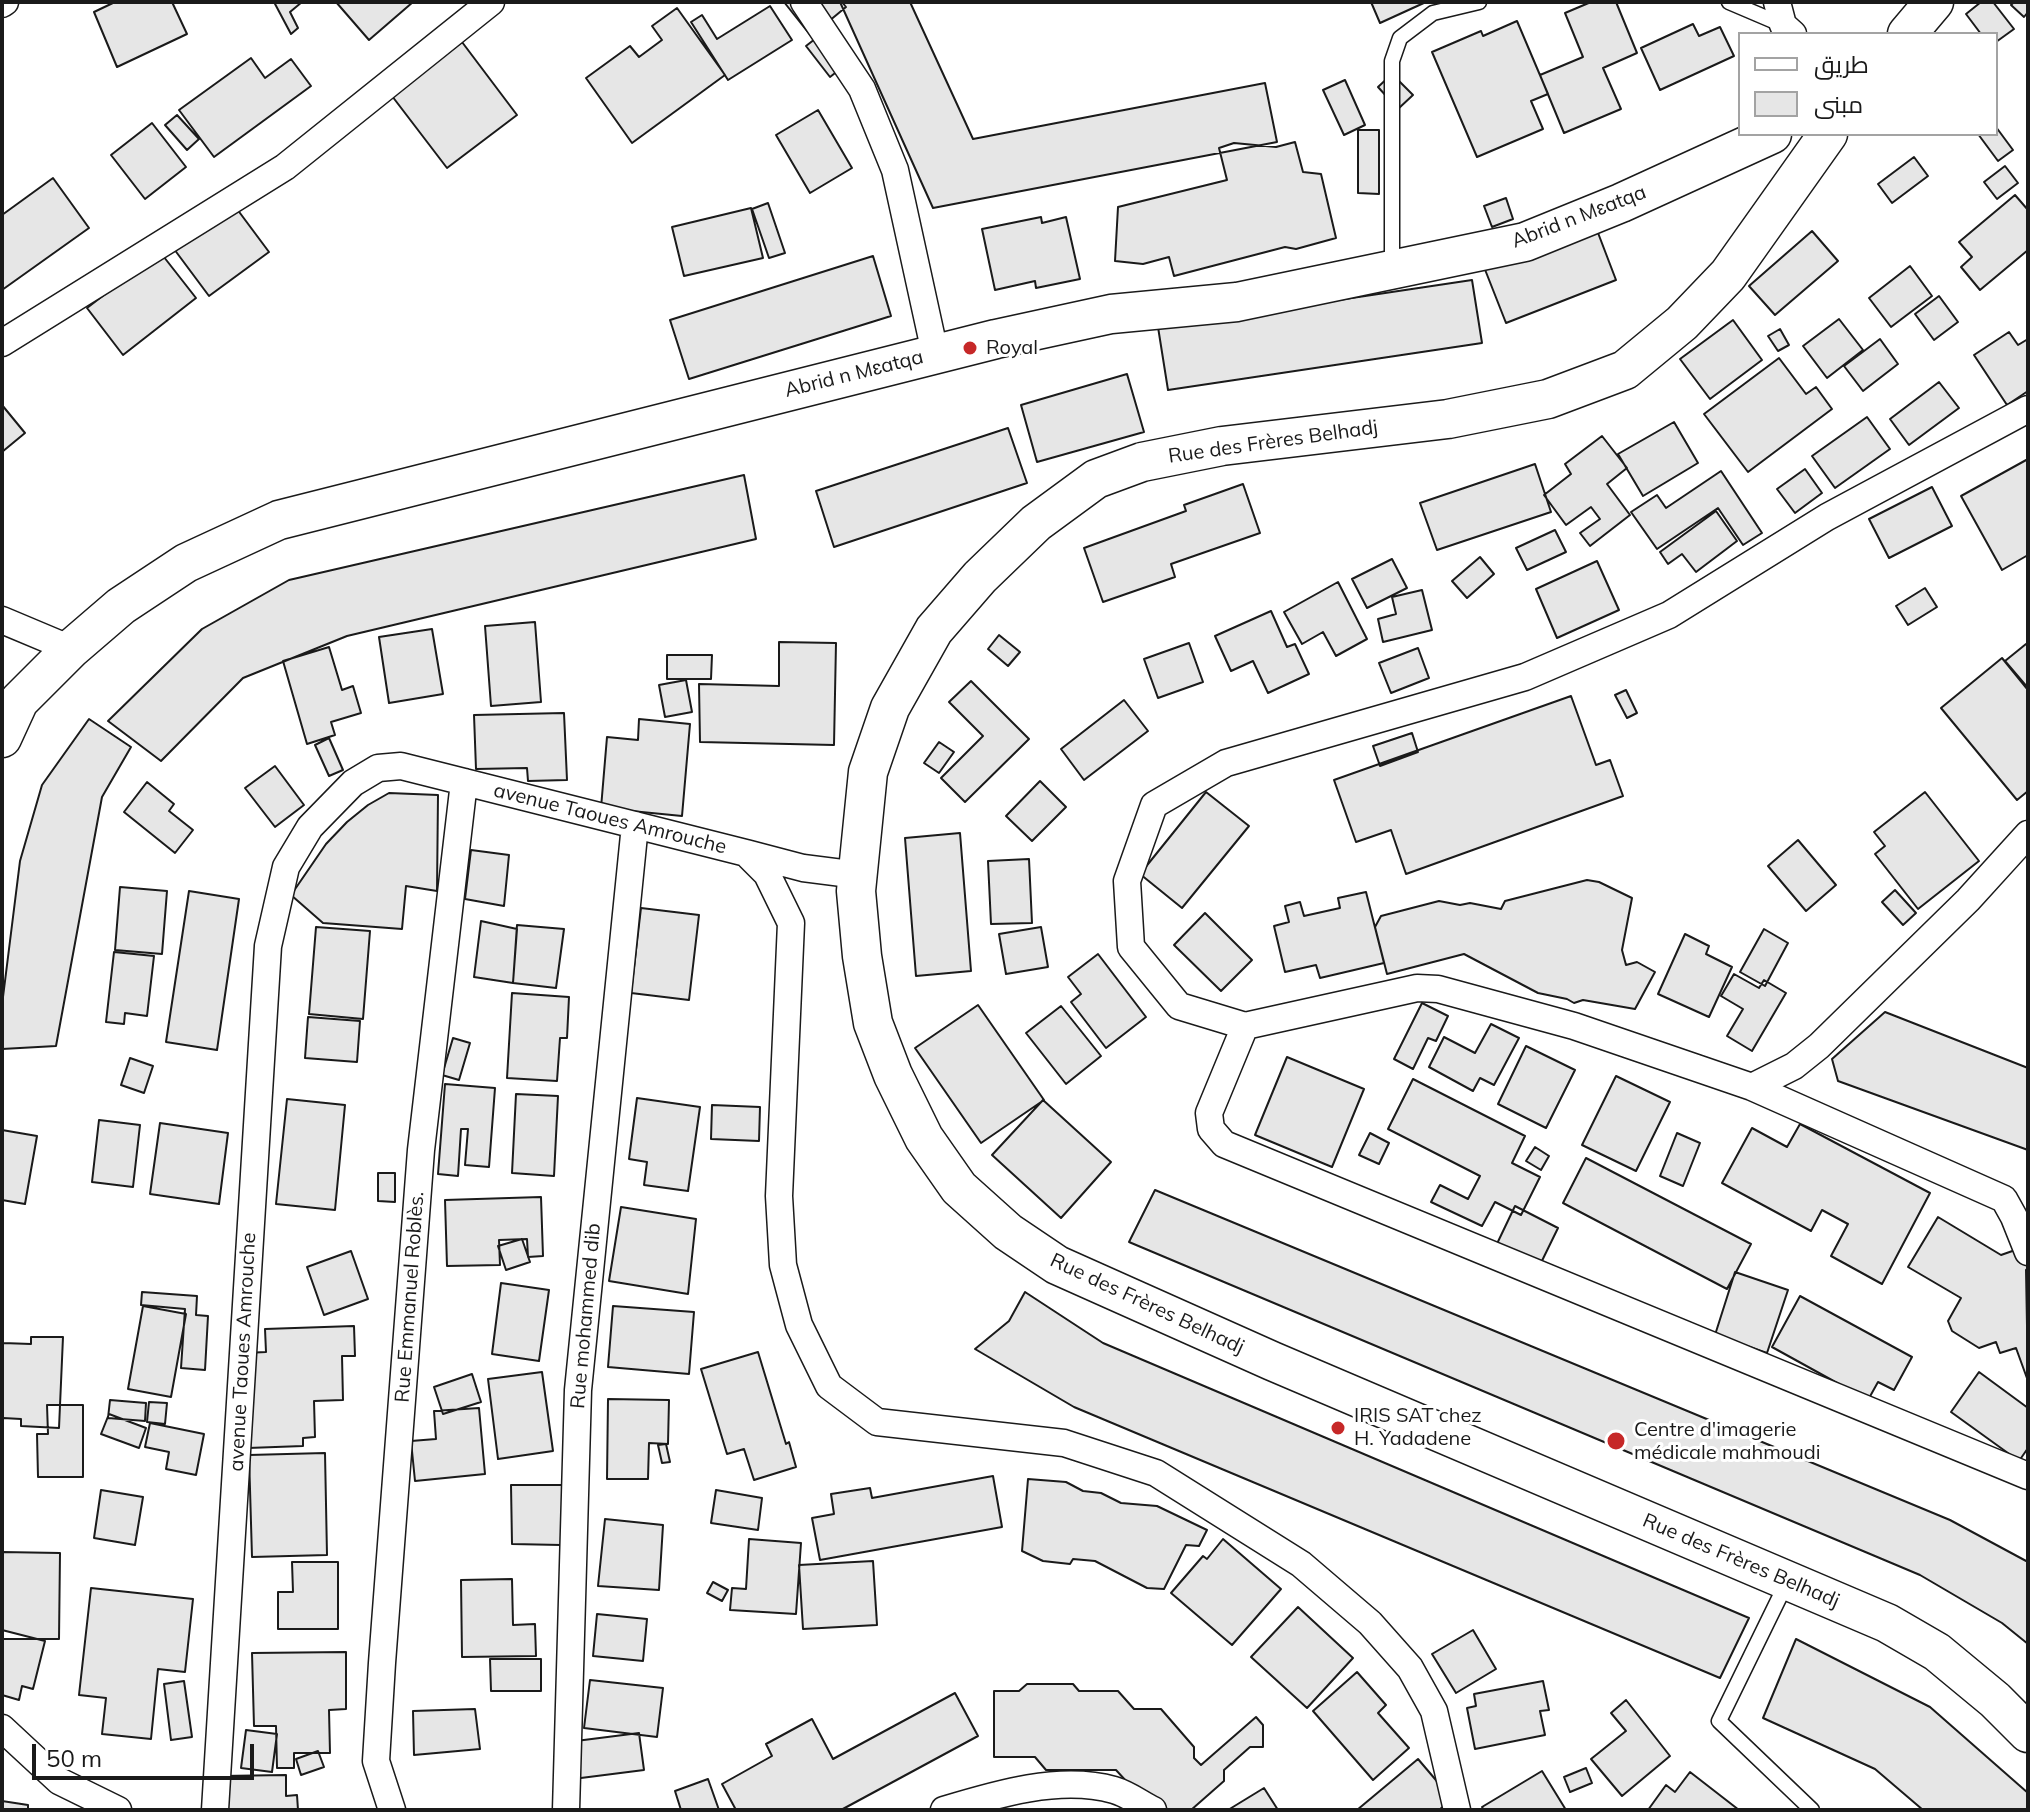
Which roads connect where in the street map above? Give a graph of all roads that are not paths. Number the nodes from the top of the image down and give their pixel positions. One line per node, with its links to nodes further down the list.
1 (491, 2): 11 (street)
2 (804, 2): 12 (street)
3 (1479, 2): 10 (lane)
4 (1729, 2): 6 (lane)
5 (1934, 2): 7 (main road)
6 (1784, 20)
7 (1909, 32)
8 (1768, 136): 10 (main road, Abrid n Mɛatqa)
9 (1827, 136): 21 (main road, Rue des Frères Belhadj)
10 (1392, 270): 12 (main road, Abrid n Mɛatqa)
11 (2, 343)
12 (935, 353): 15 (main road, Abrid n Mɛatqa)
13 (2028, 409): 22 (street)
14 (2, 620): 15 (street)
15 (71, 649): 16 (main road, Abrid n Mɛatqa)
16 (2, 738)
17 (464, 782): 18 (street, avenue Taoues Amrouche); 30 (street, avenue Taoues Amrouche); 31 (street, Rue Emmanuel Roblès.)
18 (635, 825): 20 (street, avenue Taoues Amrouche); 32 (street, Rue mohammed dib)
19 (2028, 834): 23 (street)
20 (746, 853): 21 (street); 35 (street, avenue Taoues Amrouche)
21 (858, 875): 26 (main road, Rue des Frères Belhadj)
22 (1245, 1026): 23 (street); 25 (street)
23 (1752, 1087): 24 (street)
24 (2028, 1252)
25 (2028, 1476)
26 (1788, 1581): 28 (main road, Rue des Frères Belhadj); 36 (lane)
27 (2, 1728): 29 (street)
28 (2028, 1733)
29 (118, 1810)
30 (215, 1810)
31 (392, 1810)
32 (566, 1810)
33 (944, 1810): 34 (street)
34 (1153, 1810)
35 (1457, 1810)
36 (1812, 1810)

